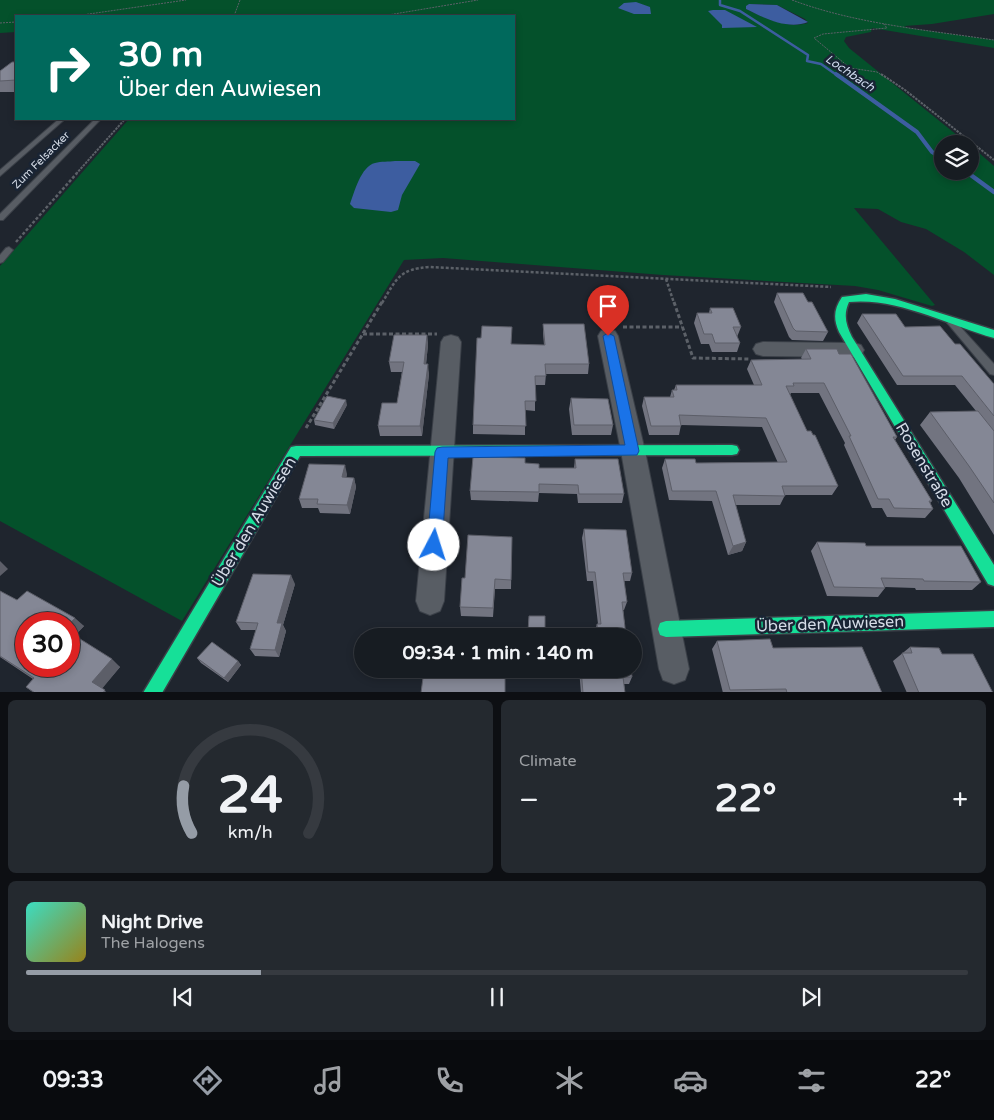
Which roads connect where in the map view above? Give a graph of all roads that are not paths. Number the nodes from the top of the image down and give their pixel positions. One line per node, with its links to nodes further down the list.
1 (61, 120): 3 (lane, Zum Felsacker)
2 (97, 120): 4 (lane, Zum Felsacker)
3 (0, 174)
4 (0, 218)
5 (4, 250): 6 (lane)
6 (0, 260)
7 (950, 320): 8 (street); 12 (street, Rosenstraße); 13 (lane)
8 (994, 334)
9 (608, 336): 15 (street)
10 (451, 342): 16 (street)
11 (763, 349): 12 (street)
12 (854, 350): 17 (street, Rosenstraße)
13 (994, 371)
14 (732, 450): 15 (street, Über den Auwiesen)
15 (633, 451): 16 (street, Über den Auwiesen); 20 (street)
16 (442, 452): 18 (street); 22 (street, Über den Auwiesen)
17 (994, 579)
18 (430, 601)
19 (994, 619): 20 (street, Über den Auwiesen)
20 (666, 629): 21 (street)
21 (674, 669)
22 (152, 692)

